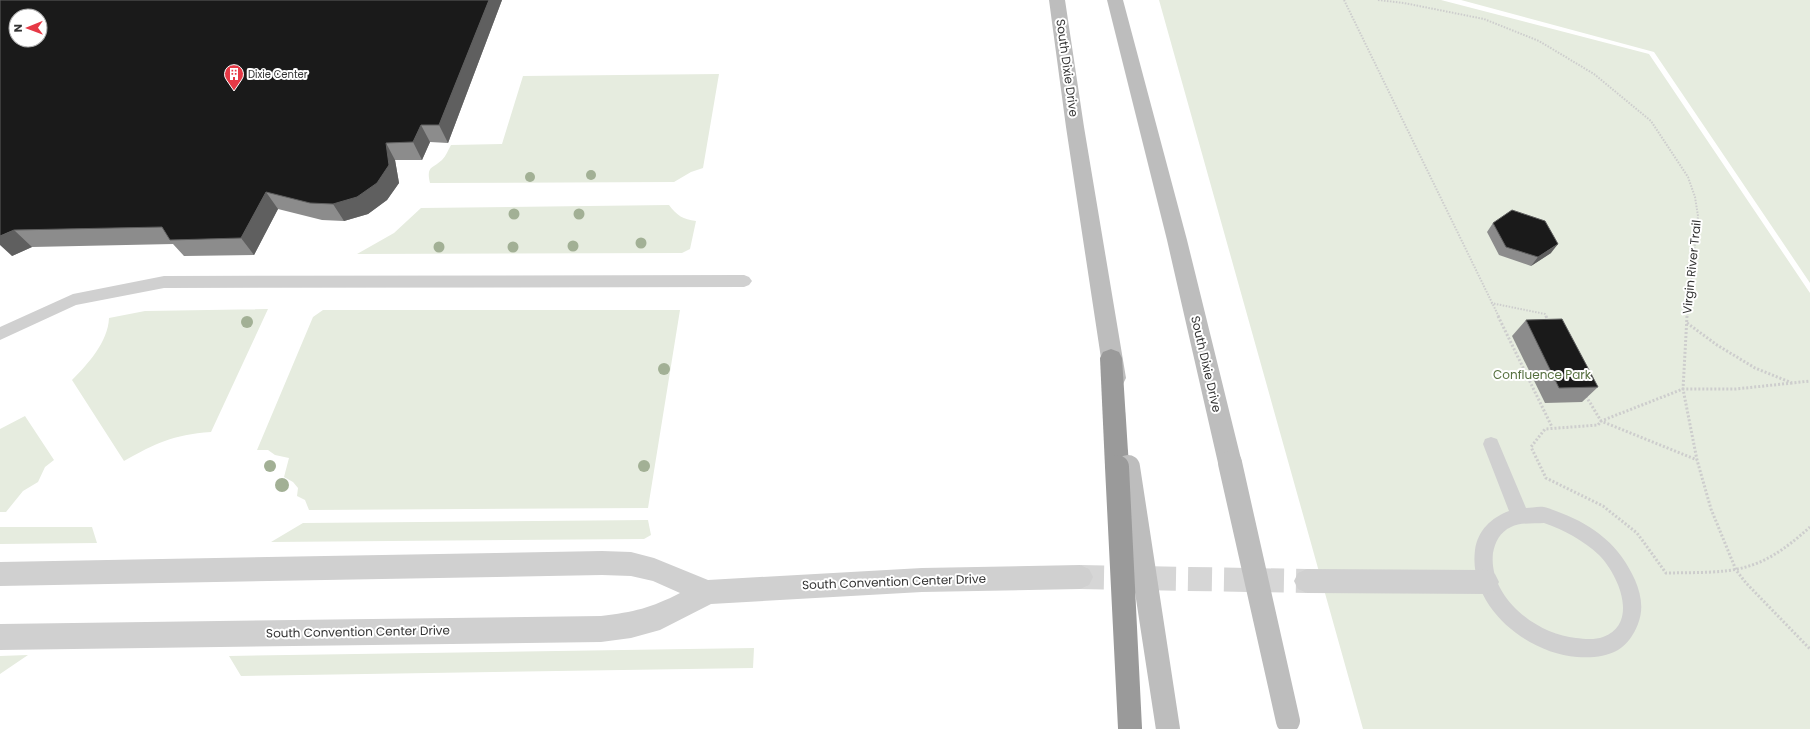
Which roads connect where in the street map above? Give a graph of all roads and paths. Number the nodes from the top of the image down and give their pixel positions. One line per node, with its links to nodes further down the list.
1 (1058, 0): 18 (main road, South Dixie Drive)
2 (1115, 0): 29 (main road, South Dixie Drive, bridge)
3 (1344, 0): 6 (path)
4 (1378, 0): 7 (path, Virgin River Trail)
5 (744, 281): 9 (lane)
6 (1491, 303): 8 (path); 15 (path)
7 (1686, 323): 11 (path); 12 (path, Virgin River Trail)
8 (1552, 328)
9 (0, 334)
10 (1810, 380): 11 (path)
11 (1792, 383): 12 (path)
12 (1683, 389): 14 (path); 17 (path, Virgin River Trail)
13 (1586, 395): 14 (path)
14 (1601, 421): 15 (path); 17 (path)
15 (1552, 427): 21 (path)
16 (1491, 444): 19 (lane)
17 (1697, 460): 21 (path, Virgin River Trail)
18 (1122, 467): 30 (highway, bridge); 31 (main road, South Dixie Drive, bridge)
19 (1520, 516): 25 (lane); 25 (lane)
20 (1810, 527): 21 (path)
21 (1736, 570): 28 (path, Virgin River Trail)
22 (0, 574): 26 (street, South Convention Center Drive)
23 (1080, 577): 26 (street, South Convention Center Drive)
24 (1307, 581): 25 (street)
25 (1486, 582)
26 (708, 592): 27 (street, South Convention Center Drive)
27 (0, 637)
28 (1810, 648)
29 (1289, 725)
30 (1130, 729)
31 (1168, 729)

